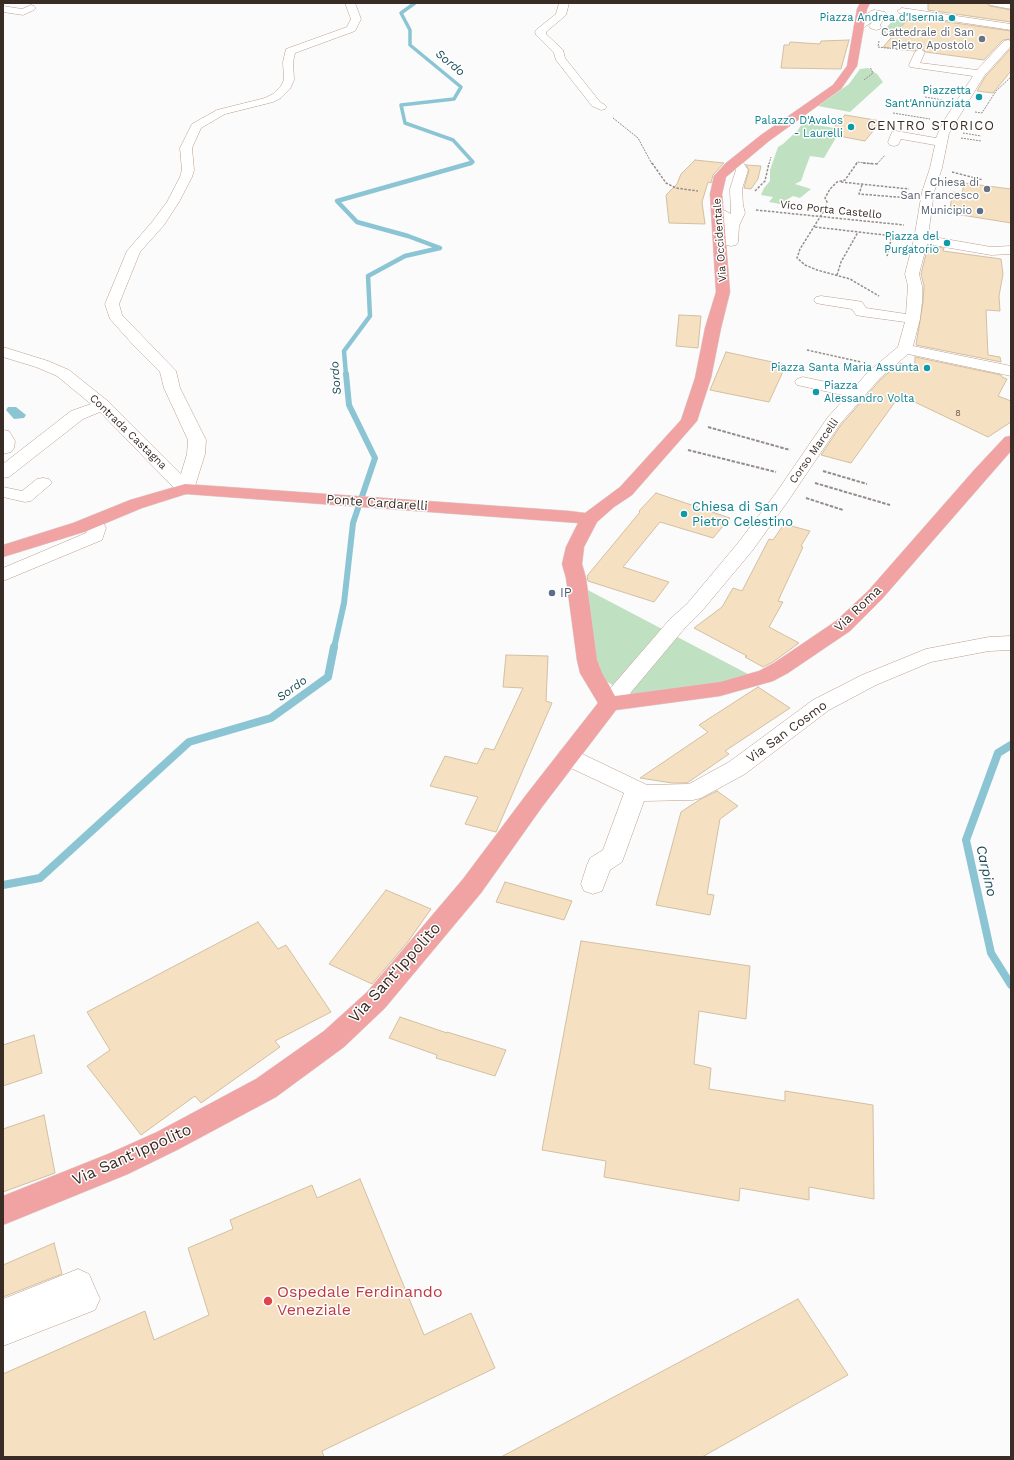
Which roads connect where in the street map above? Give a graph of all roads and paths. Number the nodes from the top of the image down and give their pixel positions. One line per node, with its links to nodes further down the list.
1 (350, 3): 65 (street)
2 (564, 3): 16 (street)
3 (865, 3): 9 (main road, Via Occidentale)
4 (993, 3): 5 (street)
5 (1011, 6)
6 (905, 7): 10 (street); 11 (street)
7 (31, 8): 8 (street)
8 (3, 9)
9 (859, 26): 10 (street); 21 (main road, Via Occidentale)
10 (876, 27): 12 (street)
11 (1011, 27)
12 (869, 36)
13 (1008, 43): 15 (street)
14 (920, 52): 15 (street)
15 (980, 74): 18 (street)
16 (601, 107): 26 (path)
17 (893, 113): 18 (path)
18 (949, 122): 20 (street)
19 (895, 138): 20 (street); 24 (path)
20 (941, 142): 22 (street)
21 (736, 161): 28 (street); 29 (main road, Via Occidentale)
22 (936, 168): 23 (path); 27 (street)
23 (983, 180)
24 (838, 182): 25 (path); 30 (path)
25 (862, 185): 27 (path); 27 (path)
26 (676, 188)
27 (927, 196): 34 (street)
28 (737, 208): 30 (path, Vico Porta Castello); 31 (street)
29 (718, 212): 31 (street); 54 (main road, Via Occidentale)
30 (820, 217): 32 (path); 34 (path, Vico Porta Castello)
31 (732, 224): 36 (street)
32 (815, 227): 33 (path); 39 (path)
33 (858, 232): 35 (path); 39 (path)
34 (922, 233): 35 (path); 37 (street); 41 (street)
35 (892, 236): 38 (path)
36 (731, 242)
37 (1011, 250)
38 (887, 256)
39 (837, 275): 41 (path)
40 (821, 300): 42 (street)
41 (915, 302): 42 (street)
42 (913, 319): 43 (street)
43 (905, 349): 46 (street, Corso Marcelli); 47 (street)
44 (807, 350): 46 (path)
45 (3, 352): 50 (street, Contrada Castagna)
46 (883, 367): 51 (street, Corso Marcelli)
47 (1011, 371)
48 (48, 375): 50 (street)
49 (803, 382): 51 (street)
50 (70, 385): 52 (street); 53 (street, Contrada Castagna)
51 (859, 394): 61 (street, Corso Marcelli)
52 (75, 402)
53 (103, 405): 56 (street); 65 (street, Contrada Castagna)
54 (689, 421): 58 (main road, Via Occidentale); 61 (path)
55 (3, 435): 60 (street)
56 (43, 440): 59 (street); 62 (street)
57 (1011, 441): 74 (main road, Via Roma)
58 (668, 444): 61 (path); 69 (main road, Via Occidentale)
59 (61, 445)
60 (3, 449)
61 (799, 472): 64 (path); 67 (path); 68 (path); 74 (street, Corso Marcelli)
62 (3, 473)
63 (43, 483): 66 (street)
64 (867, 484)
65 (185, 489): 69 (main road, Ponte Cardarelli); 70 (main road)
66 (3, 492)
67 (890, 505)
68 (843, 510)
69 (589, 520): 74 (main road)
70 (94, 522): 71 (main road); 72 (street)
71 (3, 551)
72 (3, 575)
73 (1011, 643): 76 (street, Via San Cosmo)
74 (609, 704): 75 (main road, Via Sant'Ippolito)
75 (568, 757): 76 (street, Via San Cosmo); 78 (main road, Via Sant'Ippolito)
76 (637, 790): 77 (street)
77 (593, 884)
78 (3, 1211)
79 (3, 1315): 80 (street)
80 (3, 1330)

